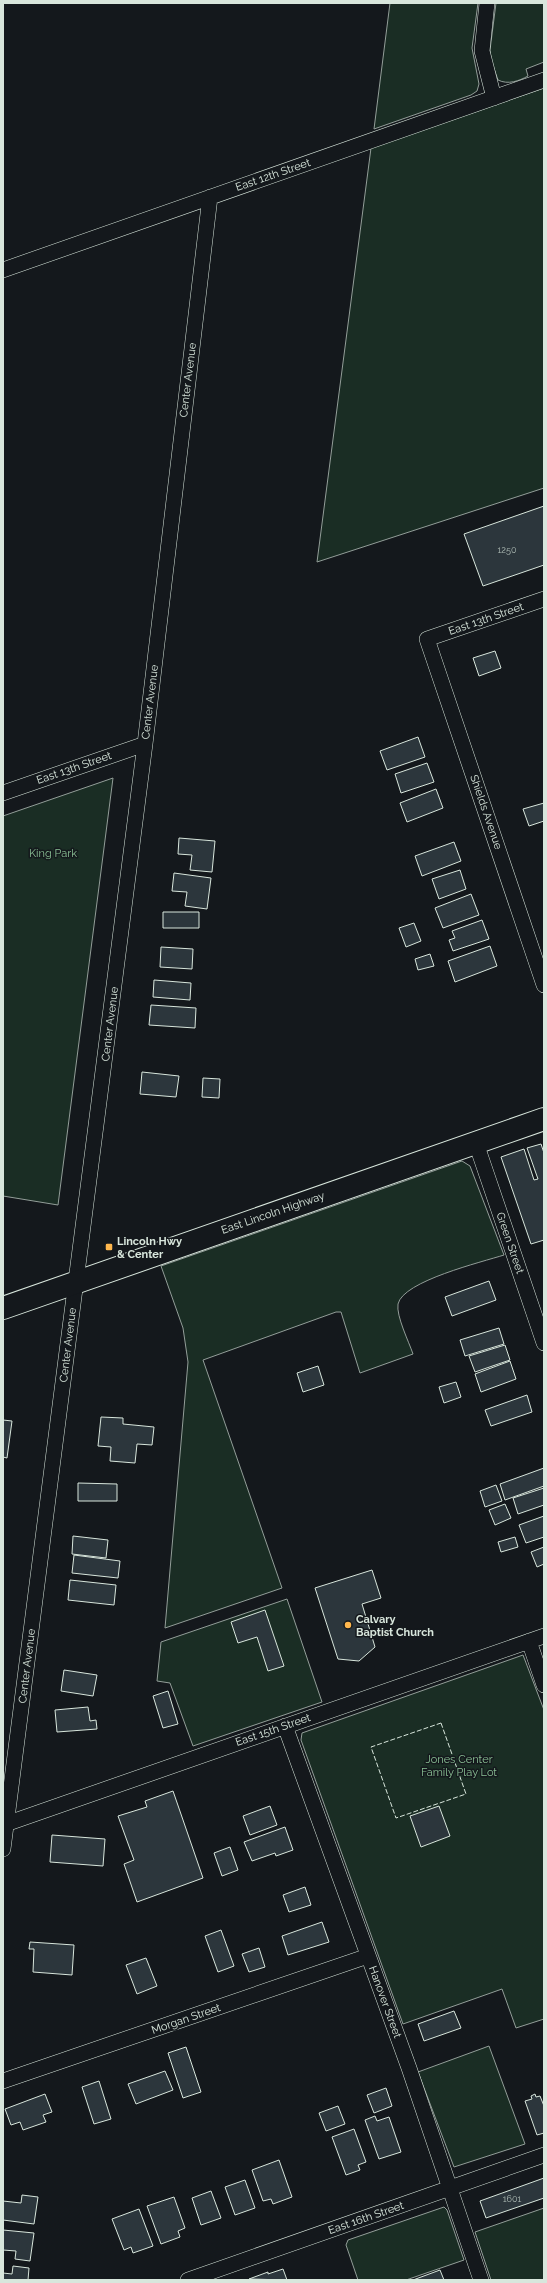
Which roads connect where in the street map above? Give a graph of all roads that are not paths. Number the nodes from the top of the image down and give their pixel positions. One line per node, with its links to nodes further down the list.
1 (487, 3): 3 (street)
2 (544, 80): 3 (street, East 12th Street)
3 (494, 98): 4 (street, East 12th Street)
4 (210, 197): 5 (street, East 12th Street); 8 (street, Center Avenue)
5 (3, 270)
6 (544, 600): 7 (street, East 13th Street)
7 (427, 639): 10 (street, Shields Avenue)
8 (145, 744): 9 (street, East 13th Street); 13 (street, Center Avenue)
9 (3, 793)
10 (544, 985)
11 (544, 1119): 12 (main road, East Lincoln Highway)
12 (476, 1143): 13 (main road, East Lincoln Highway); 15 (street, Green Street)
13 (76, 1283): 14 (main road, East Lincoln Highway); 20 (street, Center Avenue)
14 (3, 1308)
15 (544, 1343)
16 (544, 1636): 17 (street, East 15th Street)
17 (529, 1641): 18 (street); 19 (street, East 15th Street)
18 (544, 1685)
19 (285, 1726): 20 (street, East 15th Street); 22 (street, Hanover Street)
20 (5, 1824): 21 (street, Center Avenue)
21 (3, 1849)
22 (368, 1956): 23 (street, Morgan Street); 25 (street, Hanover Street)
23 (3, 2081)
24 (544, 2155): 25 (street, East 16th Street)
25 (449, 2189): 26 (street, East 16th Street); 28 (street, Hanover Street)
26 (222, 2274): 27 (street, East 16th Street)
27 (188, 2280)
28 (481, 2280)

